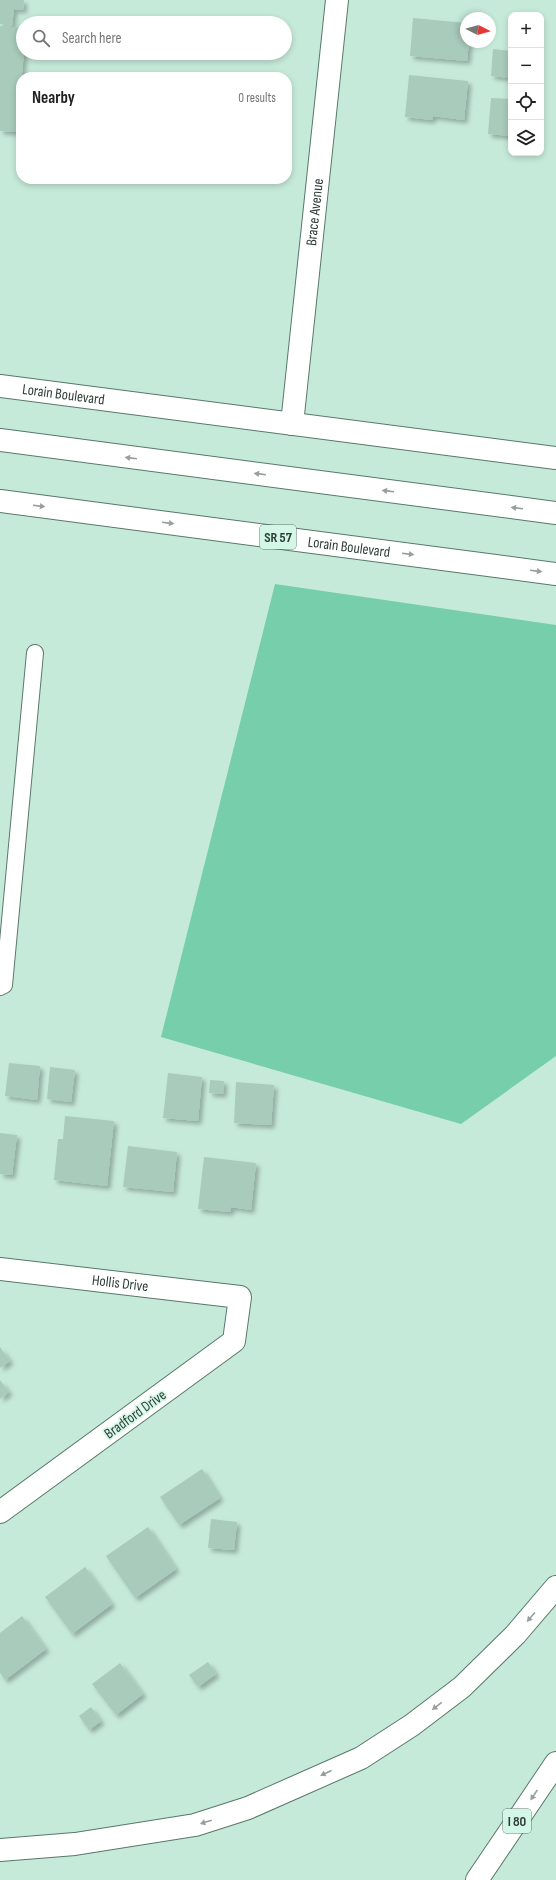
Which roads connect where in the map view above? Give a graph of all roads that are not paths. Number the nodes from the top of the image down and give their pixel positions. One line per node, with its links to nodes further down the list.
1 (337, 0): 3 (main road, Brace Avenue)
2 (0, 386): 3 (main road, Lorain Boulevard)
3 (292, 424): 5 (main road, Lorain Boulevard)
4 (0, 440): 7 (main road, one-way to 4)
5 (556, 458)
6 (0, 501): 8 (main road, Lorain Boulevard / SR 57, one-way to 8)
7 (556, 513)
8 (556, 574)
9 (35, 653): 10 (lane)
10 (5, 914): 11 (lane)
11 (0, 987)
12 (0, 1269): 13 (main road, Hollis Drive)
13 (240, 1297): 14 (main road, Bradford Drive)
14 (0, 1512)
15 (556, 1587): 17 (main road, one-way to 17)
16 (556, 1763): 18 (main road, I 80, one-way to 18)
17 (0, 1850)
18 (477, 1880)

